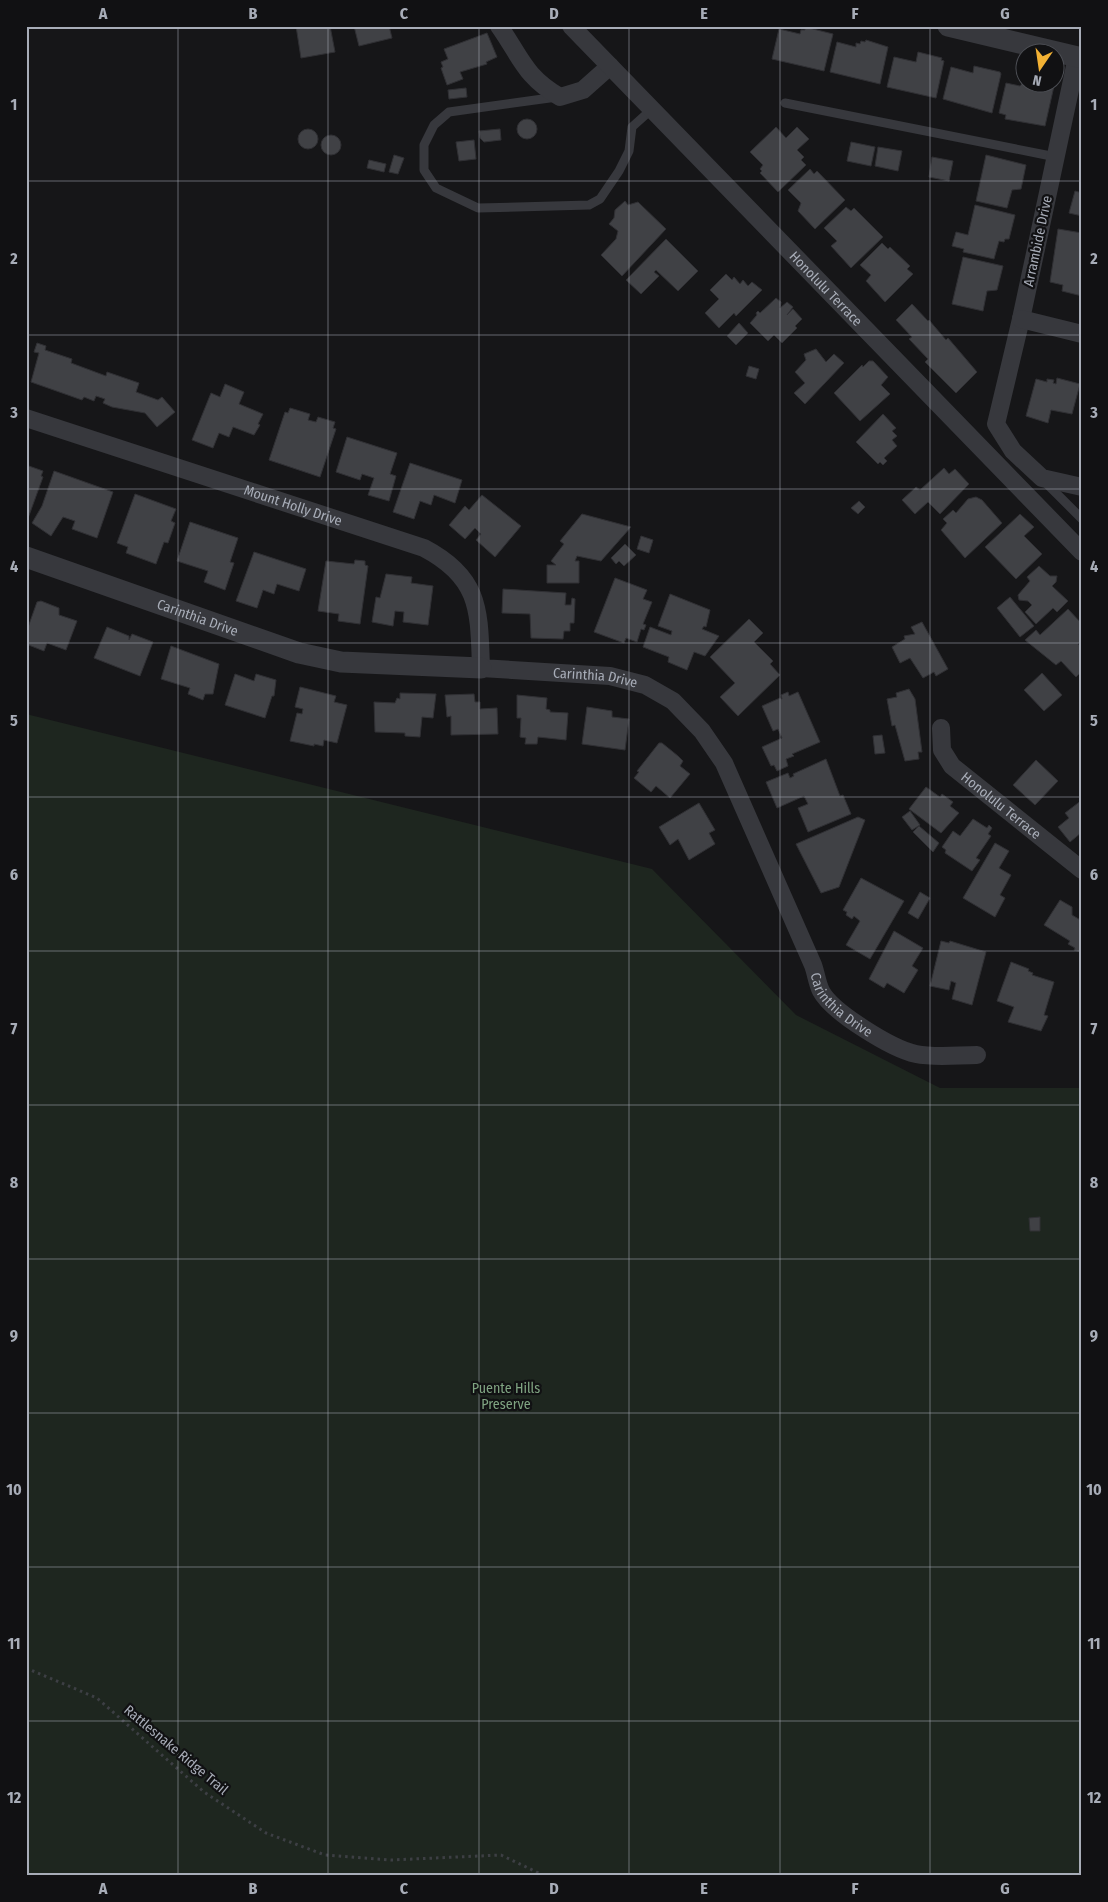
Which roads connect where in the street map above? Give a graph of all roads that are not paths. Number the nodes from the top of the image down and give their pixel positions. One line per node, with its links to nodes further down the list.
1 (499, 26): 6 (street)
2 (571, 26): 5 (street, Honolulu Terrace)
3 (948, 26): 4 (street)
4 (1080, 58): 9 (street, Arrambide Drive)
5 (610, 66): 6 (street); 8 (street, Honolulu Terrace)
6 (560, 97): 8 (lane)
7 (785, 103): 9 (lane)
8 (652, 109): 16 (street, Honolulu Terrace)
9 (1056, 157): 10 (street, Arrambide Drive)
10 (1021, 319): 11 (street); 13 (street, Arrambide Drive)
11 (1082, 334)
12 (26, 418): 18 (street, Mount Holly Drive)
13 (1042, 478): 14 (street); 15 (lane)
14 (1082, 487)
15 (1082, 519)
16 (1082, 552)
17 (26, 557): 18 (street, Carinthia Drive)
18 (480, 668): 21 (street, Carinthia Drive)
19 (941, 728): 20 (street, Honolulu Terrace)
20 (1082, 870)
21 (977, 1055)

